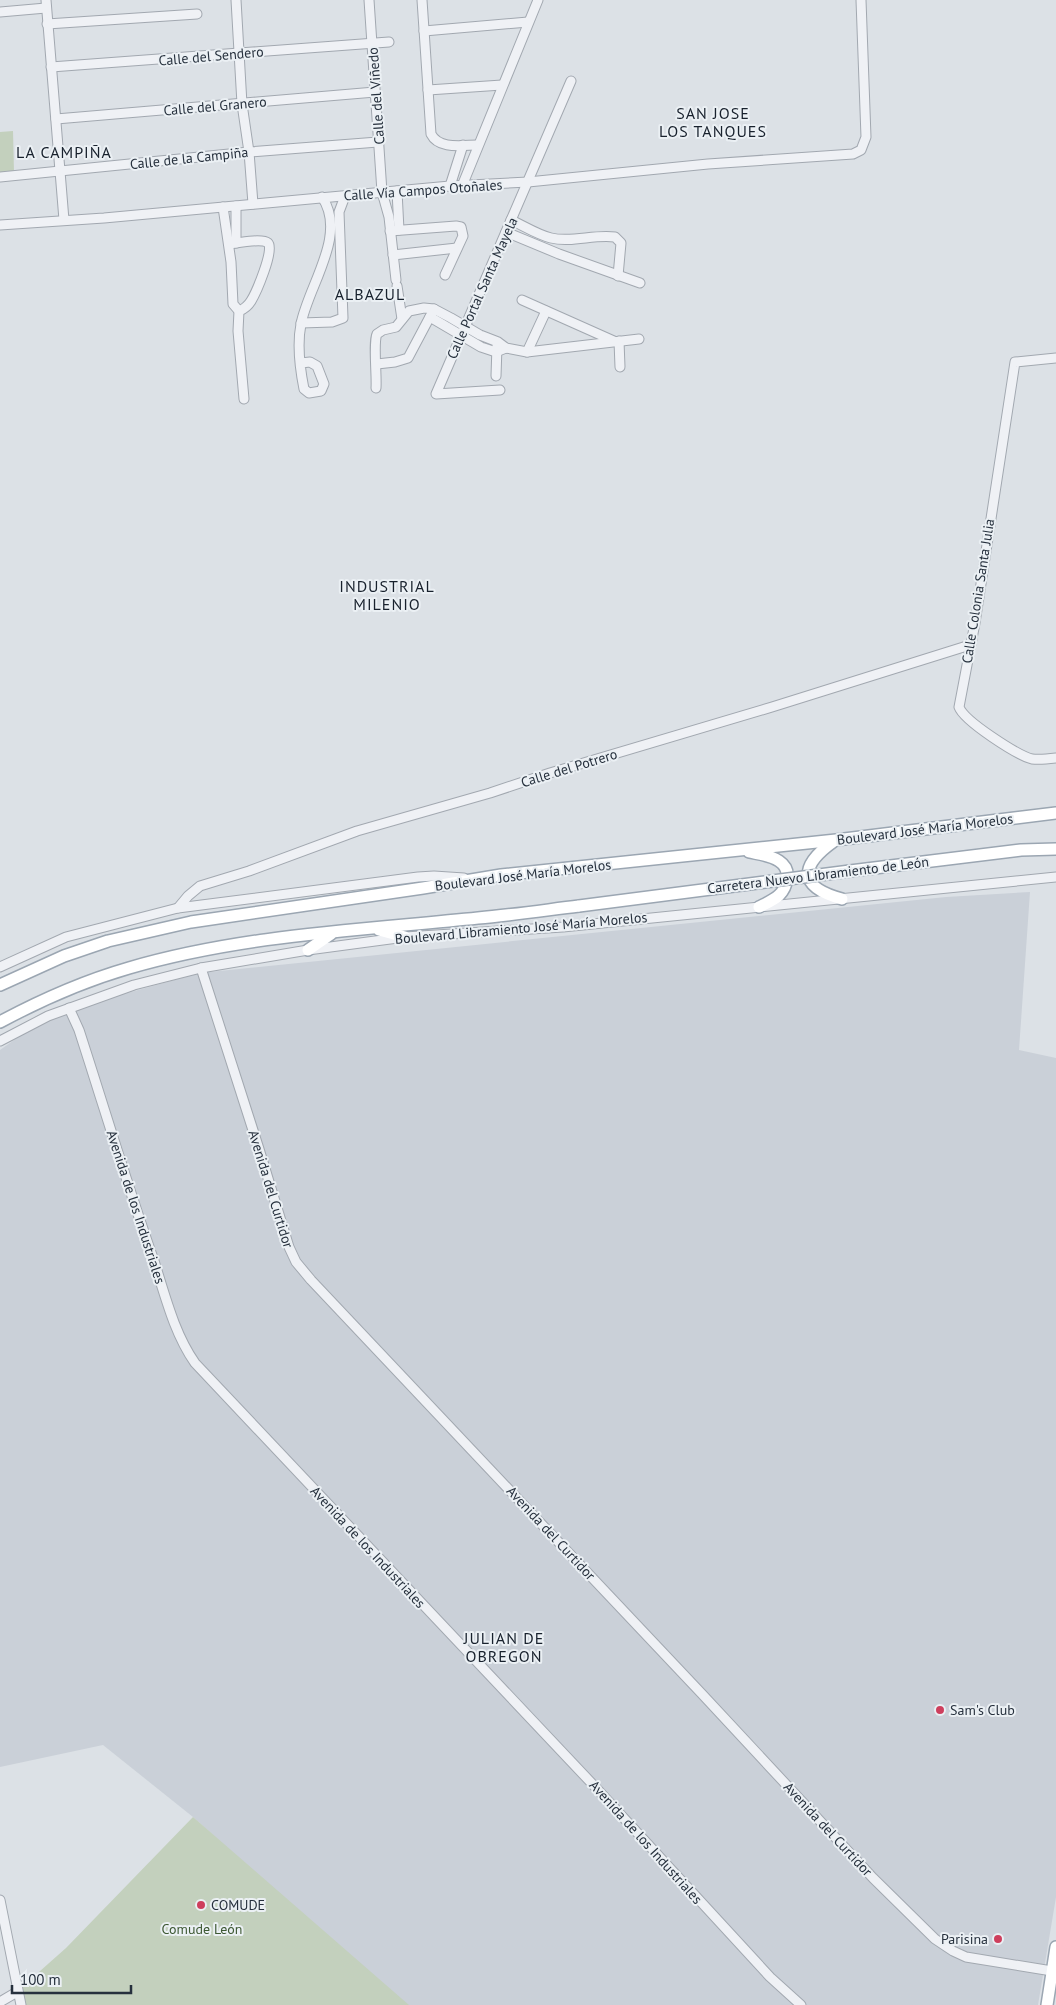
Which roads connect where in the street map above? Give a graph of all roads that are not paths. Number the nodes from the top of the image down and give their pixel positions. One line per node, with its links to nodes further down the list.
1 (236, 0): 14 (street)
2 (369, 0): 12 (street, Calle del Viñedo)
3 (422, 0): 11 (street)
4 (538, 0): 9 (street)
5 (861, 0): 28 (street, Calle Vía Campos Otoñales)
6 (46, 4): 7 (street); 10 (street)
7 (0, 12)
8 (196, 14): 10 (street)
9 (528, 22): 11 (street); 17 (street)
10 (48, 24): 15 (street)
11 (424, 31): 18 (street)
12 (372, 42): 13 (street, Calle del Sendero); 14 (street, Calle del Sendero); 19 (street, Calle del Viñedo)
13 (389, 42)
14 (238, 53): 15 (street, Calle del Sendero); 20 (street)
15 (51, 67): 21 (street)
16 (571, 81): 28 (street, Calle Portal Santa Mayela)
17 (502, 86): 18 (street); 24 (street)
18 (428, 90): 23 (street)
19 (375, 92): 20 (street, Calle del Granero); 22 (street, Calle del Viñedo)
20 (242, 104): 21 (street, Calle del Granero); 25 (street)
21 (56, 119): 26 (street)
22 (378, 142): 25 (street, Calle de la Campiña); 32 (street, Calle del Viñedo)
23 (463, 144): 24 (street); 29 (street)
24 (478, 145): 30 (street)
25 (249, 152): 26 (street, Calle de la Campiña); 35 (street)
26 (59, 172): 27 (street, Calle de la Campiña); 38 (street)
27 (0, 177)
28 (528, 182): 30 (street, Calle Vía Campos Otoñales); 39 (street, Calle Portal Santa Mayela)
29 (450, 186): 30 (street, Calle Vía Campos Otoñales); 31 (street, Calle Vía Campos Otoñales)
30 (462, 186)
31 (397, 191): 32 (street, Calle Vía Campos Otoñales); 41 (street)
32 (382, 192): 33 (street, Calle Vía Campos Otoñales); 41 (street, Calle del Viñedo)
33 (345, 196): 34 (street, Calle Vía Campos Otoñales); 43 (street)
34 (322, 197): 35 (street, Calle Vía Campos Otoñales); 44 (street)
35 (253, 204): 36 (street, Calle Vía Campos Otoñales)
36 (236, 206): 37 (street, Calle Vía Campos Otoñales); 46 (street)
37 (223, 207): 38 (street, Calle Vía Campos Otoñales); 46 (street)
38 (64, 220): 40 (street, Calle Vía Campos Otoñales)
39 (511, 220): 42 (street, Calle Portal Santa Mayela); 45 (street)
40 (0, 225)
41 (395, 230): 47 (street); 49 (street)
42 (506, 232): 48 (street); 61 (street, Calle Portal Santa Mayela)
43 (340, 235): 44 (street); 51 (street)
44 (330, 236): 50 (street)
45 (566, 239): 48 (street); 53 (street)
46 (233, 244): 56 (street); 56 (street)
47 (457, 248): 49 (street); 52 (street)
48 (559, 254): 53 (street)
49 (393, 255): 59 (street)
50 (322, 266): 51 (street); 60 (street)
51 (340, 267): 60 (street)
52 (445, 275)
53 (618, 276): 54 (street)
54 (640, 283)
55 (522, 300): 57 (street)
56 (239, 311): 78 (street)
57 (546, 311): 62 (street); 70 (street)
58 (432, 313): 59 (street); 61 (street); 63 (street); 73 (street)
59 (402, 319): 73 (street)
60 (301, 323): 72 (street)
61 (465, 325): 63 (street, Calle Portal Santa Mayela); 66 (street)
62 (590, 330): 65 (street); 67 (street)
63 (460, 334): 69 (street); 77 (street, Calle Portal Santa Mayela)
64 (639, 339): 65 (street)
65 (617, 341): 67 (street); 74 (street)
66 (498, 342): 68 (street); 69 (street)
67 (586, 346): 70 (street)
68 (506, 348): 69 (street); 70 (street)
69 (496, 352): 75 (street)
70 (527, 352)
71 (1056, 358): 79 (street, Calle Colonia Santa Julia)
72 (301, 363)
73 (377, 364): 76 (street)
74 (620, 367)
75 (496, 376)
76 (376, 388)
77 (500, 390)
78 (244, 399)
79 (970, 645): 80 (street, Calle Colonia Santa Julia); 89 (street, Calle del Potrero)
80 (1056, 758)
81 (1056, 814): 82 (main road, Boulevard José María Morelos)
82 (836, 840): 84 (main road, Boulevard José María Morelos); 87 (main road)
83 (1056, 849): 90 (main road, Carretera Nuevo Libramiento de León, bridge)
84 (740, 850): 86 (main road, Boulevard José María Morelos); 88 (main road)
85 (1056, 877): 87 (street, Boulevard Libramiento José María Morelos)
86 (474, 879): 89 (street); 96 (main road, Boulevard José María Morelos)
87 (842, 899): 88 (street, Boulevard Libramiento José María Morelos)
88 (759, 907): 92 (street, Boulevard Libramiento José María Morelos)
89 (178, 908): 94 (street)
90 (370, 927): 91 (main road); 92 (main road)
91 (334, 932): 93 (main road); 98 (main road)
92 (405, 936): 93 (street, Boulevard Libramiento José María Morelos)
93 (308, 950): 95 (street, Boulevard Libramiento José María Morelos)
94 (0, 966)
95 (201, 968): 97 (street, Boulevard Libramiento José María Morelos); 102 (street, Avenida del Curtidor)
96 (0, 985)
97 (69, 1008): 99 (street, Boulevard Libramiento José María Morelos); 106 (street, Avenida de los Industriales)
98 (0, 1022)
99 (0, 1041)
100 (0, 1900): 103 (street)
101 (1056, 1947): 102 (main road)
102 (1054, 1972): 107 (main road)
103 (17, 1992): 104 (street); 105 (street)
104 (0, 2002)
105 (21, 2005)
106 (800, 2005)
107 (1047, 2005)

